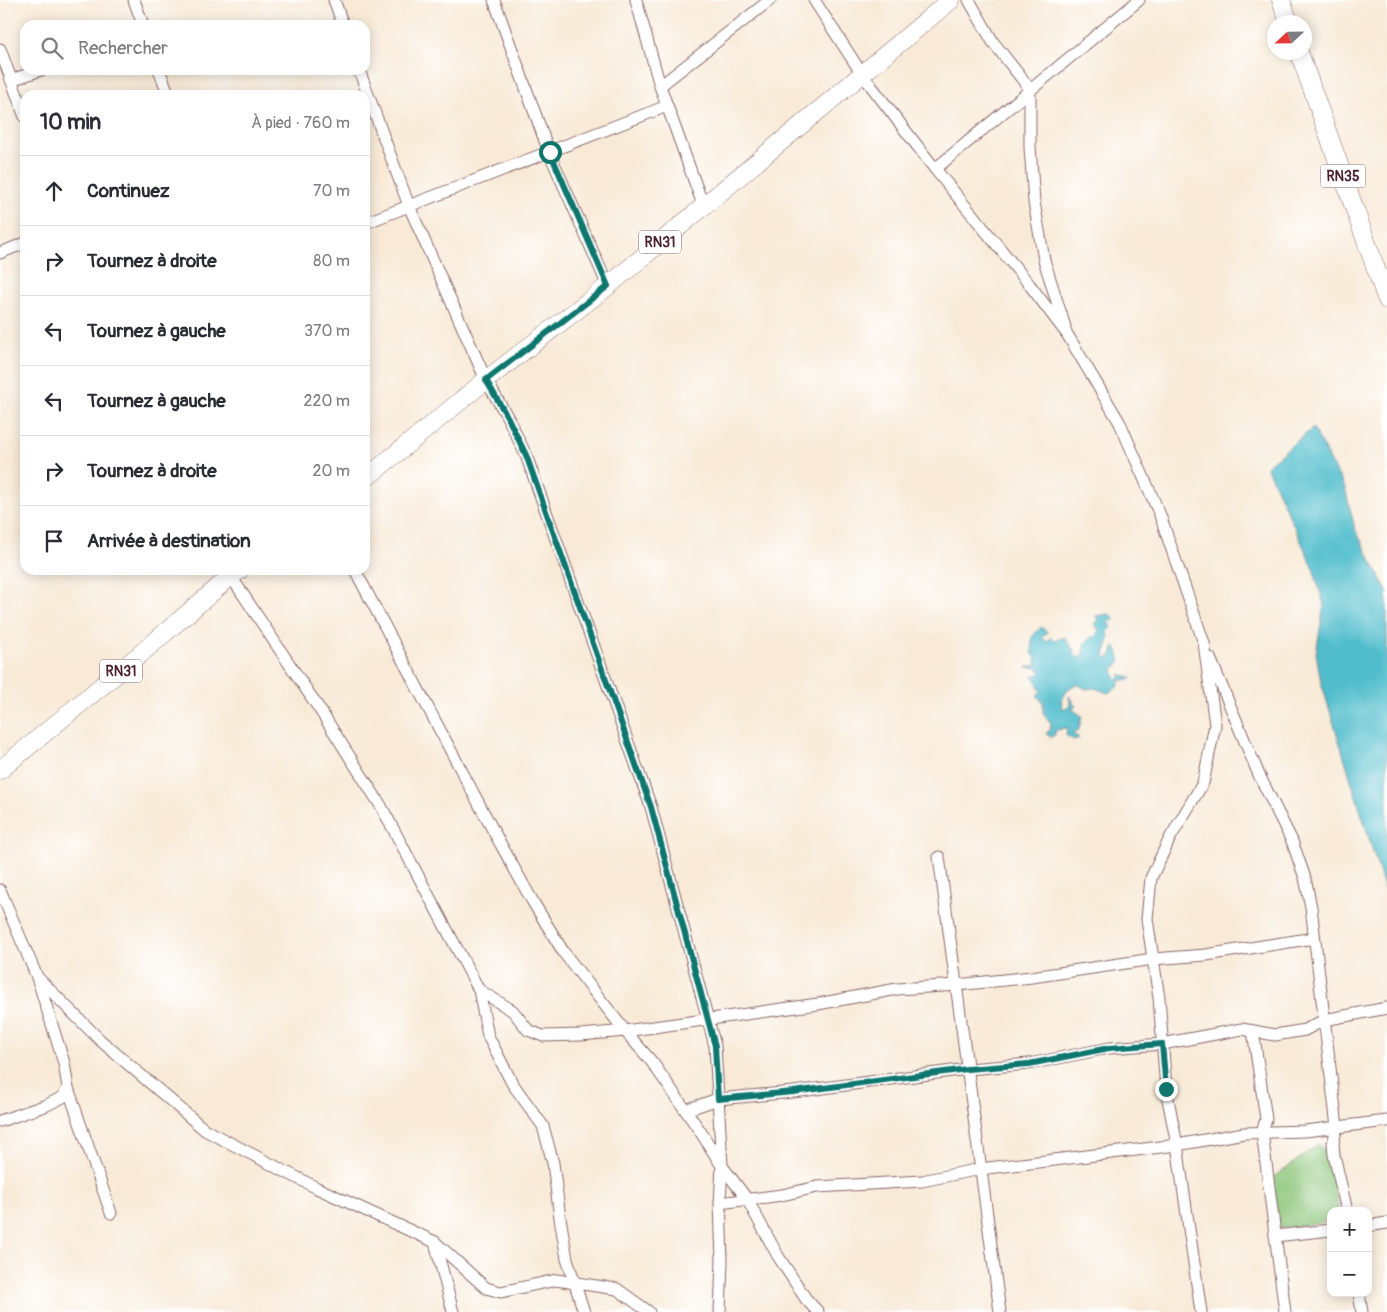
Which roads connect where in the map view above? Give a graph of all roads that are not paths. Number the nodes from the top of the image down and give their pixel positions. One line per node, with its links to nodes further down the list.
1 (134, 0): 12 (street)
2 (334, 0): 13 (street)
3 (494, 0): 28 (street)
4 (636, 0): 21 (street)
5 (770, 0): 21 (street)
6 (814, 0): 16 (street)
7 (952, 0): 16 (main road, RN31)
8 (968, 0): 22 (street)
9 (1139, 0): 22 (street)
10 (1281, 0): 11 (main road)
11 (1286, 15)
12 (141, 20)
13 (341, 20)
14 (0, 49): 20 (street)
15 (1302, 60): 36 (main road, RN35)
16 (862, 74): 29 (street); 31 (main road, RN31)
17 (26, 75): 20 (street)
18 (161, 75): 23 (street)
19 (361, 75): 24 (street)
20 (11, 80): 26 (street)
21 (660, 86): 27 (street)
22 (1030, 89): 29 (street); 37 (street)
23 (166, 90)
24 (366, 90)
25 (370, 100): 30 (street)
26 (20, 104)
27 (667, 106): 28 (street); 31 (street)
28 (550, 152): 30 (street); 35 (street)
29 (935, 169): 37 (street)
30 (409, 206): 32 (street); 38 (street)
31 (703, 206): 35 (main road, RN31)
32 (370, 221)
33 (20, 245): 34 (street)
34 (0, 253)
35 (608, 286): 38 (main road, RN31)
36 (1387, 300)
37 (1067, 334): 43 (street)
38 (486, 380): 39 (main road, RN31); 53 (street)
39 (370, 475)
40 (230, 575): 44 (main road, RN31)
41 (235, 575): 51 (street)
42 (358, 575): 55 (street)
43 (1204, 643): 47 (street); 48 (street)
44 (0, 770)
45 (939, 857): 50 (street)
46 (0, 890): 49 (street)
47 (1314, 938): 48 (street); 54 (street)
48 (1153, 959): 50 (street); 57 (street)
49 (37, 977): 59 (street); 77 (street)
50 (957, 985): 53 (street); 58 (street)
51 (479, 990): 55 (street); 78 (street)
52 (1387, 1008): 54 (street)
53 (708, 1019): 55 (street); 60 (street)
54 (1324, 1020): 56 (street); 64 (street)
55 (625, 1031): 61 (street)
56 (1253, 1031): 57 (street); 65 (street)
57 (1162, 1044): 58 (street); 66 (street)
58 (967, 1069): 60 (street); 68 (street)
59 (68, 1088): 62 (street); 72 (street)
60 (718, 1099): 61 (street); 67 (street)
61 (686, 1110): 67 (street)
62 (0, 1121)
63 (1387, 1121): 64 (street)
64 (1337, 1127): 65 (street); 71 (street)
65 (1262, 1132): 66 (street); 76 (street)
66 (1177, 1145): 68 (street); 86 (street)
67 (722, 1166): 69 (street); 70 (street)
68 (980, 1169): 69 (street); 85 (street)
69 (747, 1199): 70 (street); 84 (street)
70 (720, 1203): 83 (street)
71 (1347, 1207)
72 (112, 1212)
73 (1387, 1223): 74 (street)
74 (1372, 1225)
75 (1327, 1230): 76 (street)
76 (1275, 1236): 87 (street)
77 (435, 1242): 78 (street); 80 (street)
78 (575, 1283): 81 (street); 82 (street)
79 (1360, 1297): 88 (street)
80 (454, 1312)
81 (584, 1312)
82 (649, 1312)
83 (720, 1312)
84 (818, 1312)
85 (1000, 1312)
86 (1201, 1312)
87 (1285, 1312)
88 (1362, 1312)

